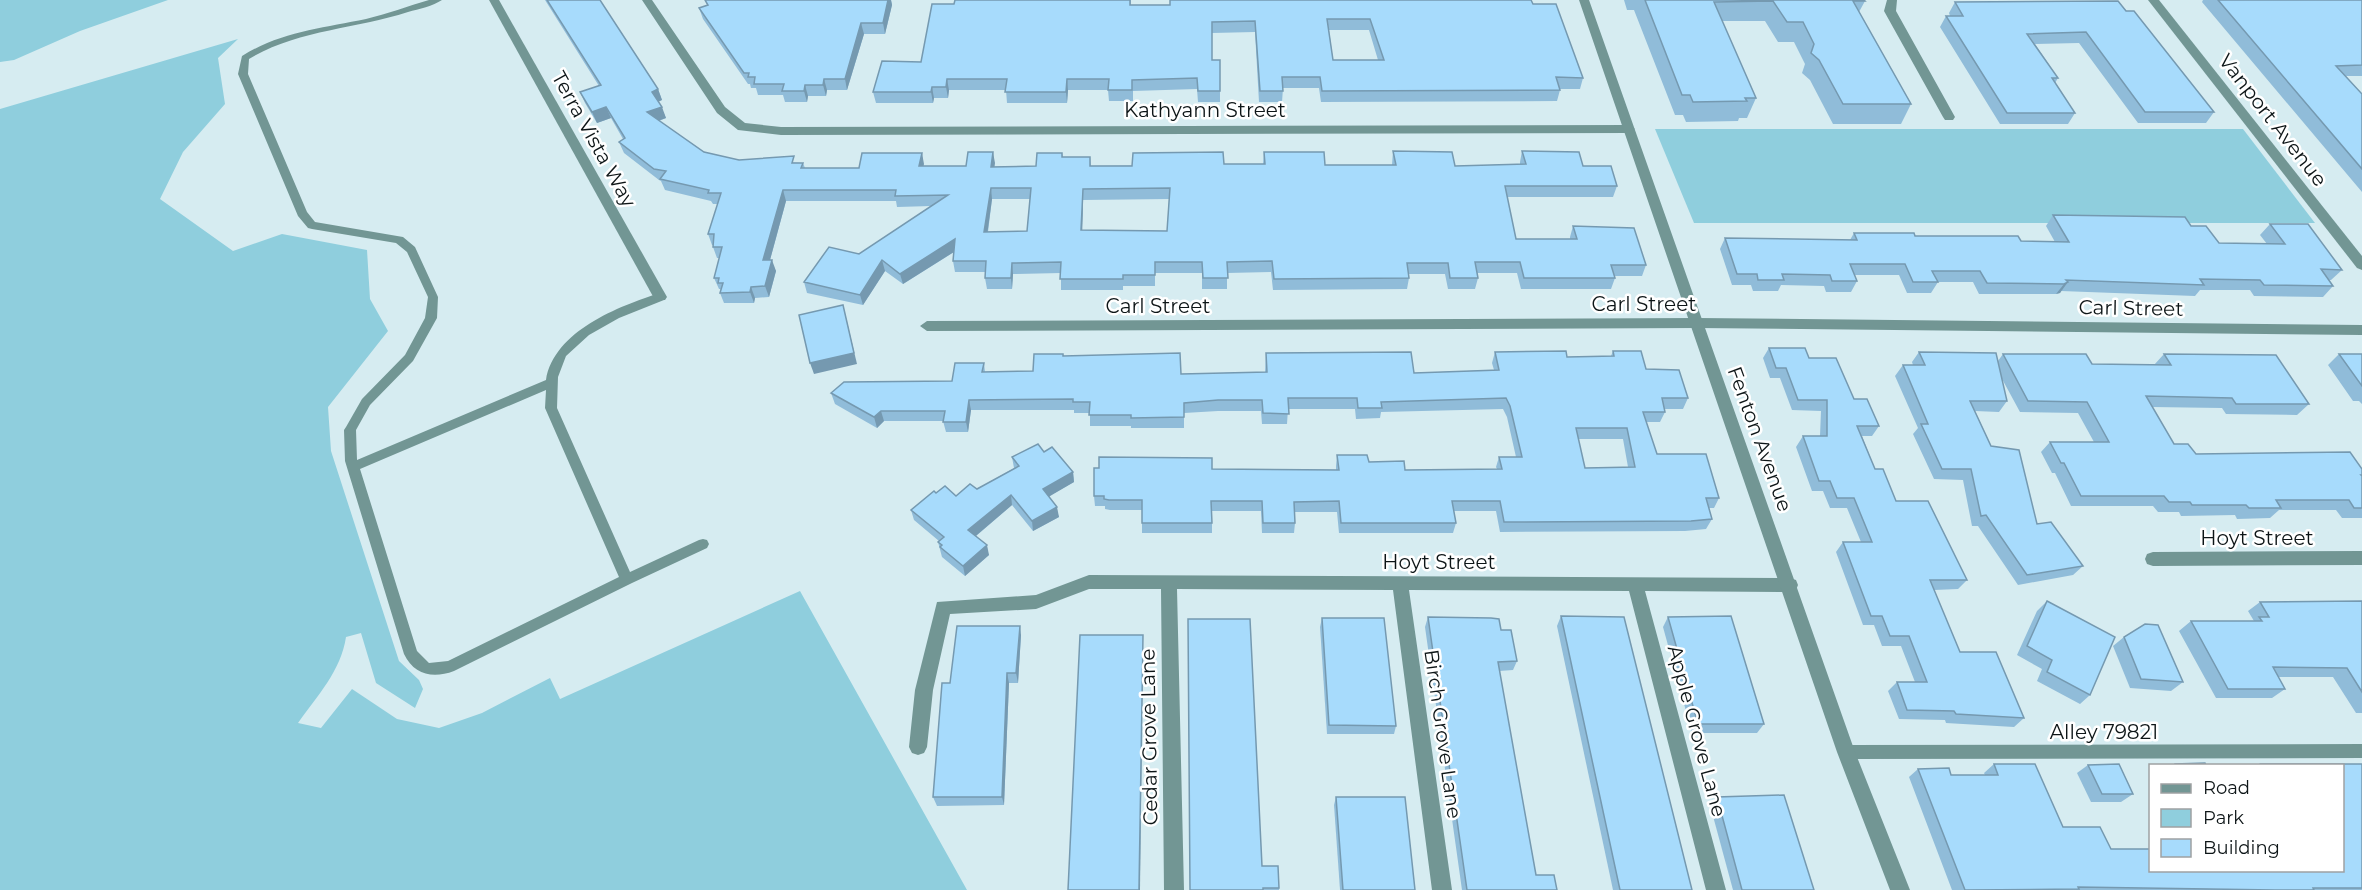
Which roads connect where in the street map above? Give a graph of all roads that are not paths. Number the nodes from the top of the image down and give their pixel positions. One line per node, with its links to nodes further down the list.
1 (438, 0): 15 (lane)
2 (494, 0): 10 (street, Terra Vista Way)
3 (647, 0): 8 (street, Kathyann Street)
4 (1584, 0): 8 (street, Fenton Avenue)
5 (1892, 0): 7 (street)
6 (2153, 0): 9 (street, Vanport Avenue)
7 (1949, 117)
8 (1629, 129): 11 (street, Fenton Avenue)
9 (2362, 265)
10 (660, 297): 14 (lane)
11 (1697, 323): 12 (street, Carl Street); 13 (street, Carl Street); 23 (street, Fenton Avenue)
12 (927, 326)
13 (2362, 330)
14 (552, 382): 15 (lane); 19 (lane)
15 (353, 467): 19 (lane)
16 (703, 544): 19 (lane)
17 (2362, 558): 18 (street, Hoyt Street)
18 (2153, 559)
19 (627, 579)
20 (1169, 583): 21 (street, Hoyt Street); 24 (street, Hoyt Street); 27 (street, Cedar Grove Lane)
21 (1400, 583): 22 (street, Hoyt Street); 28 (street, Birch Grove Lane)
22 (1635, 584): 23 (street, Hoyt Street); 29 (street, Apple Grove Lane)
23 (1790, 585): 26 (street, Fenton Avenue)
24 (918, 747)
25 (2362, 751): 26 (lane, Alley 79821)
26 (1846, 752): 30 (street, Fenton Avenue)
27 (1174, 890)
28 (1442, 890)
29 (1716, 890)
30 (1900, 890)

